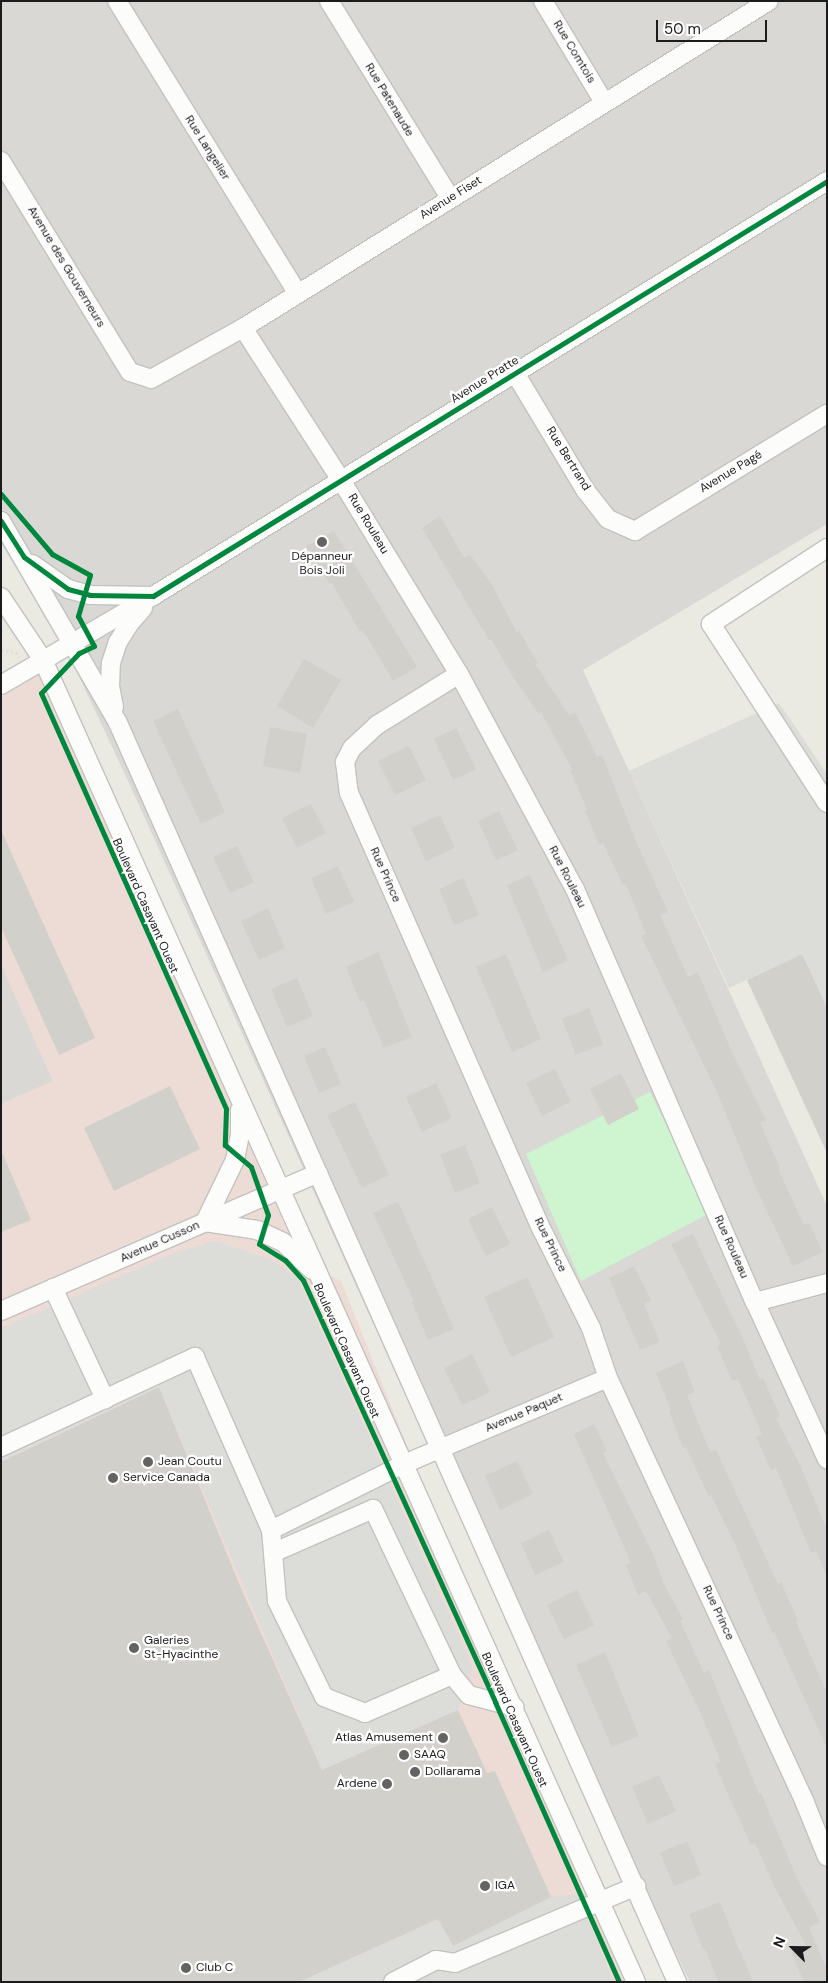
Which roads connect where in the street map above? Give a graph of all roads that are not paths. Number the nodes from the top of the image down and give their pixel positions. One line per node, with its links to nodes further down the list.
1 (117, 1): 9 (street, Rue Langelier)
2 (329, 1): 8 (street, Rue Patenaude)
3 (543, 1): 5 (street, Rue Comtois)
4 (762, 3): 5 (street, Avenue Fiset)
5 (604, 102): 8 (street, Avenue Fiset)
6 (1, 161): 11 (street, Avenue des Gouverneurs)
7 (827, 181): 12 (street, Avenue Pratte)
8 (450, 198): 9 (street, Avenue Fiset)
9 (298, 294): 10 (street, Avenue Fiset)
10 (243, 328): 11 (street, Avenue Fiset); 14 (street, Rue Rouleau)
11 (130, 372)
12 (515, 373): 14 (street, Avenue Pratte); 16 (street, Rue Bertrand)
13 (827, 414): 16 (street, Avenue Pagé)
14 (341, 480): 19 (street, Avenue Pratte); 23 (street, Rue Rouleau)
15 (1, 522): 18 (street)
16 (635, 531)
17 (827, 548): 26 (street)
18 (24, 557): 19 (street); 21 (street)
19 (153, 596): 21 (street, Avenue Pratte); 25 (street)
20 (1, 597): 22 (street, Boulevard Casavant Ouest)
21 (74, 643): 22 (street, Avenue Pratte); 25 (street)
22 (43, 660): 24 (street, Avenue Pratte); 27 (street, Boulevard Casavant Ouest)
23 (459, 674): 34 (street, Rue Rouleau); 36 (street, Rue Prince)
24 (1, 685)
25 (118, 723): 28 (street)
26 (824, 792)
27 (240, 1102): 29 (street, Boulevard Casavant Ouest); 30 (street)
28 (318, 1173): 29 (street, Avenue Cusson); 39 (street)
29 (279, 1189): 30 (street, Avenue Cusson); 31 (street, Boulevard Casavant Ouest)
30 (204, 1222): 31 (street); 33 (street, Avenue Cusson)
31 (318, 1276): 41 (street, Boulevard Casavant Ouest)
32 (827, 1283): 34 (street)
33 (53, 1288): 35 (street, Avenue Cusson); 37 (street)
34 (755, 1302): 40 (street, Rue Rouleau)
35 (1, 1311)
36 (608, 1378): 39 (street, Avenue Paquet); 46 (street, Rue Prince)
37 (105, 1399): 38 (street); 42 (street)
38 (1, 1447)
39 (441, 1449): 41 (street, Avenue Paquet); 47 (street)
40 (827, 1459)
41 (404, 1464): 42 (street, Avenue Paquet); 45 (street, Boulevard Casavant Ouest)
42 (271, 1530): 43 (street)
43 (273, 1553): 44 (street); 44 (street)
44 (452, 1675): 45 (street)
45 (514, 1707): 48 (street, Boulevard Casavant Ouest)
46 (827, 1857)
47 (636, 1886): 48 (street); 51 (street)
48 (601, 1902): 49 (street); 50 (street, Boulevard Casavant Ouest)
49 (393, 1982)
50 (636, 1982)
51 (677, 1982)

